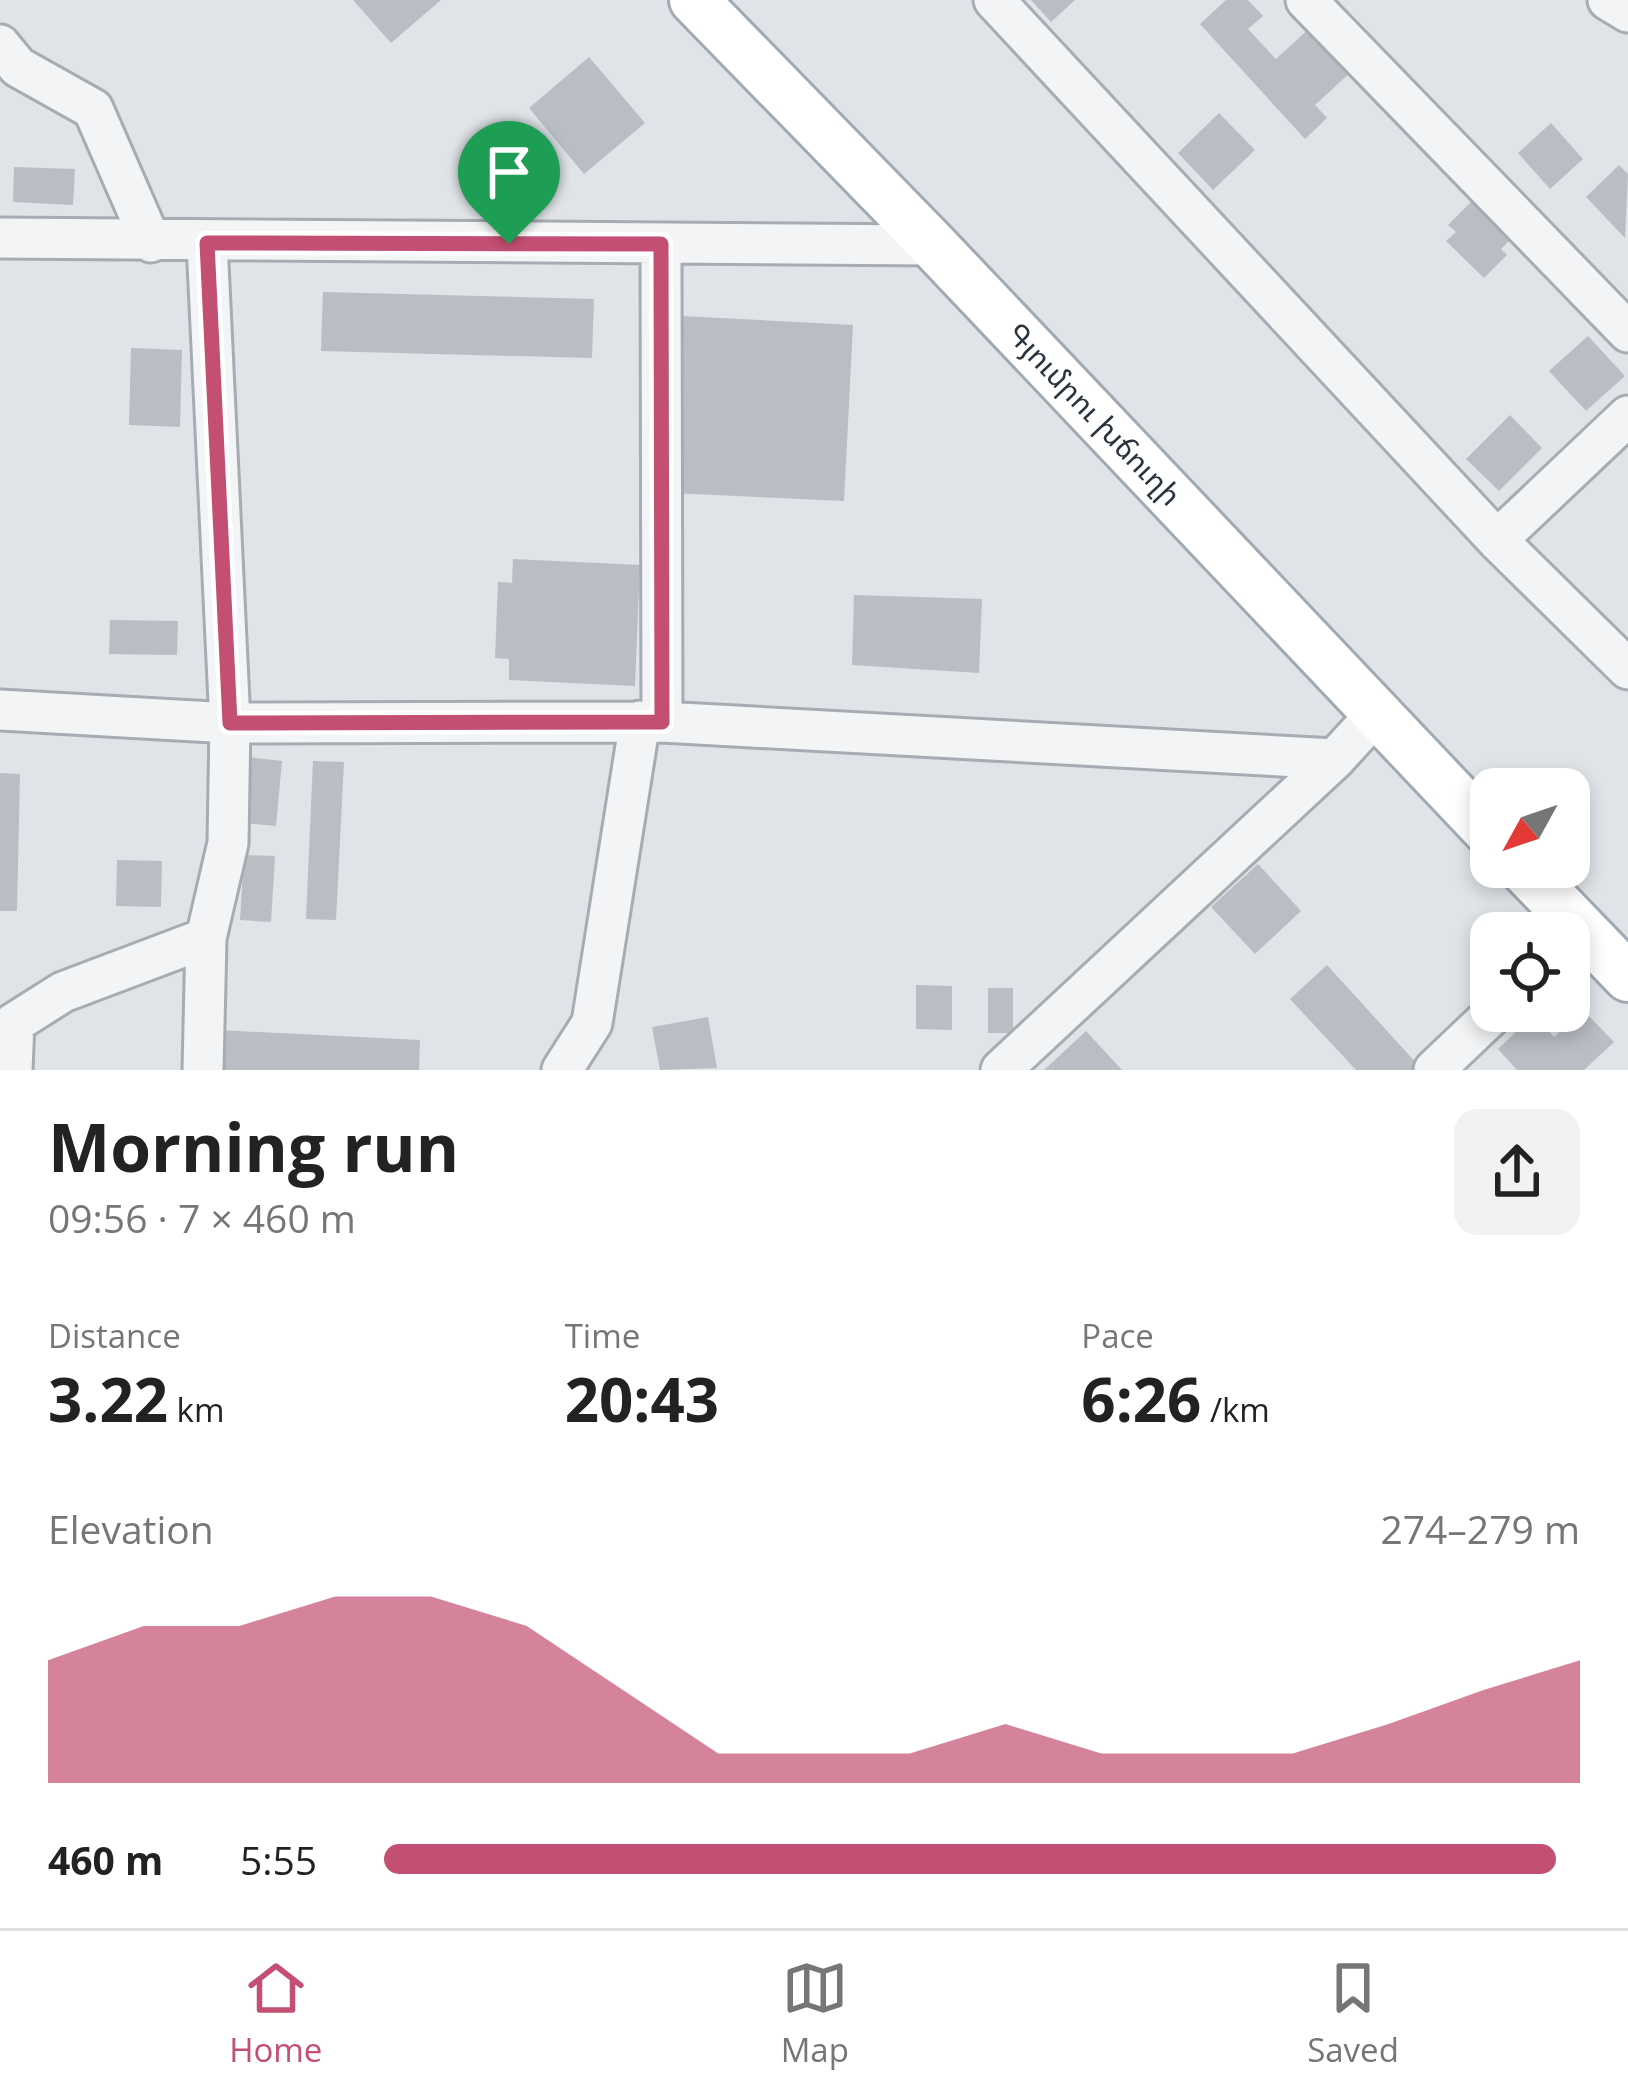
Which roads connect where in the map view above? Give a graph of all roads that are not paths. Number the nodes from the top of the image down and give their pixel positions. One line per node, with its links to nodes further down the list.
1 (994, 0): 14 (street)
2 (1306, 0): 12 (street)
3 (1608, 0): 5 (street)
4 (709, 5): 11 (main road, Գյումրու խճուղի)
5 (1628, 12)
6 (0, 45): 8 (street)
7 (0, 238): 8 (street)
8 (151, 242): 9 (street)
9 (207, 243): 10 (street); 19 (street)
10 (661, 244): 11 (street); 18 (street)
11 (933, 245): 17 (main road, Գյումրու խճուղի)
12 (1628, 332)
13 (1628, 416): 14 (street)
14 (1497, 540): 15 (street)
15 (1628, 669)
16 (0, 710): 19 (street)
17 (1378, 712): 20 (street); 21 (main road, Գյումրու խճուղի)
18 (651, 722): 19 (street); 20 (street); 30 (street)
19 (230, 723): 24 (street)
20 (1335, 759): 31 (street)
21 (1470, 811)
22 (1538, 888): 23 (main road)
23 (1556, 912)
24 (206, 938): 28 (street); 29 (street)
25 (1590, 948): 26 (main road)
26 (1628, 977)
27 (1474, 1032): 32 (street)
28 (12, 1070)
29 (203, 1070)
30 (562, 1070)
31 (1001, 1070)
32 (1434, 1070)

